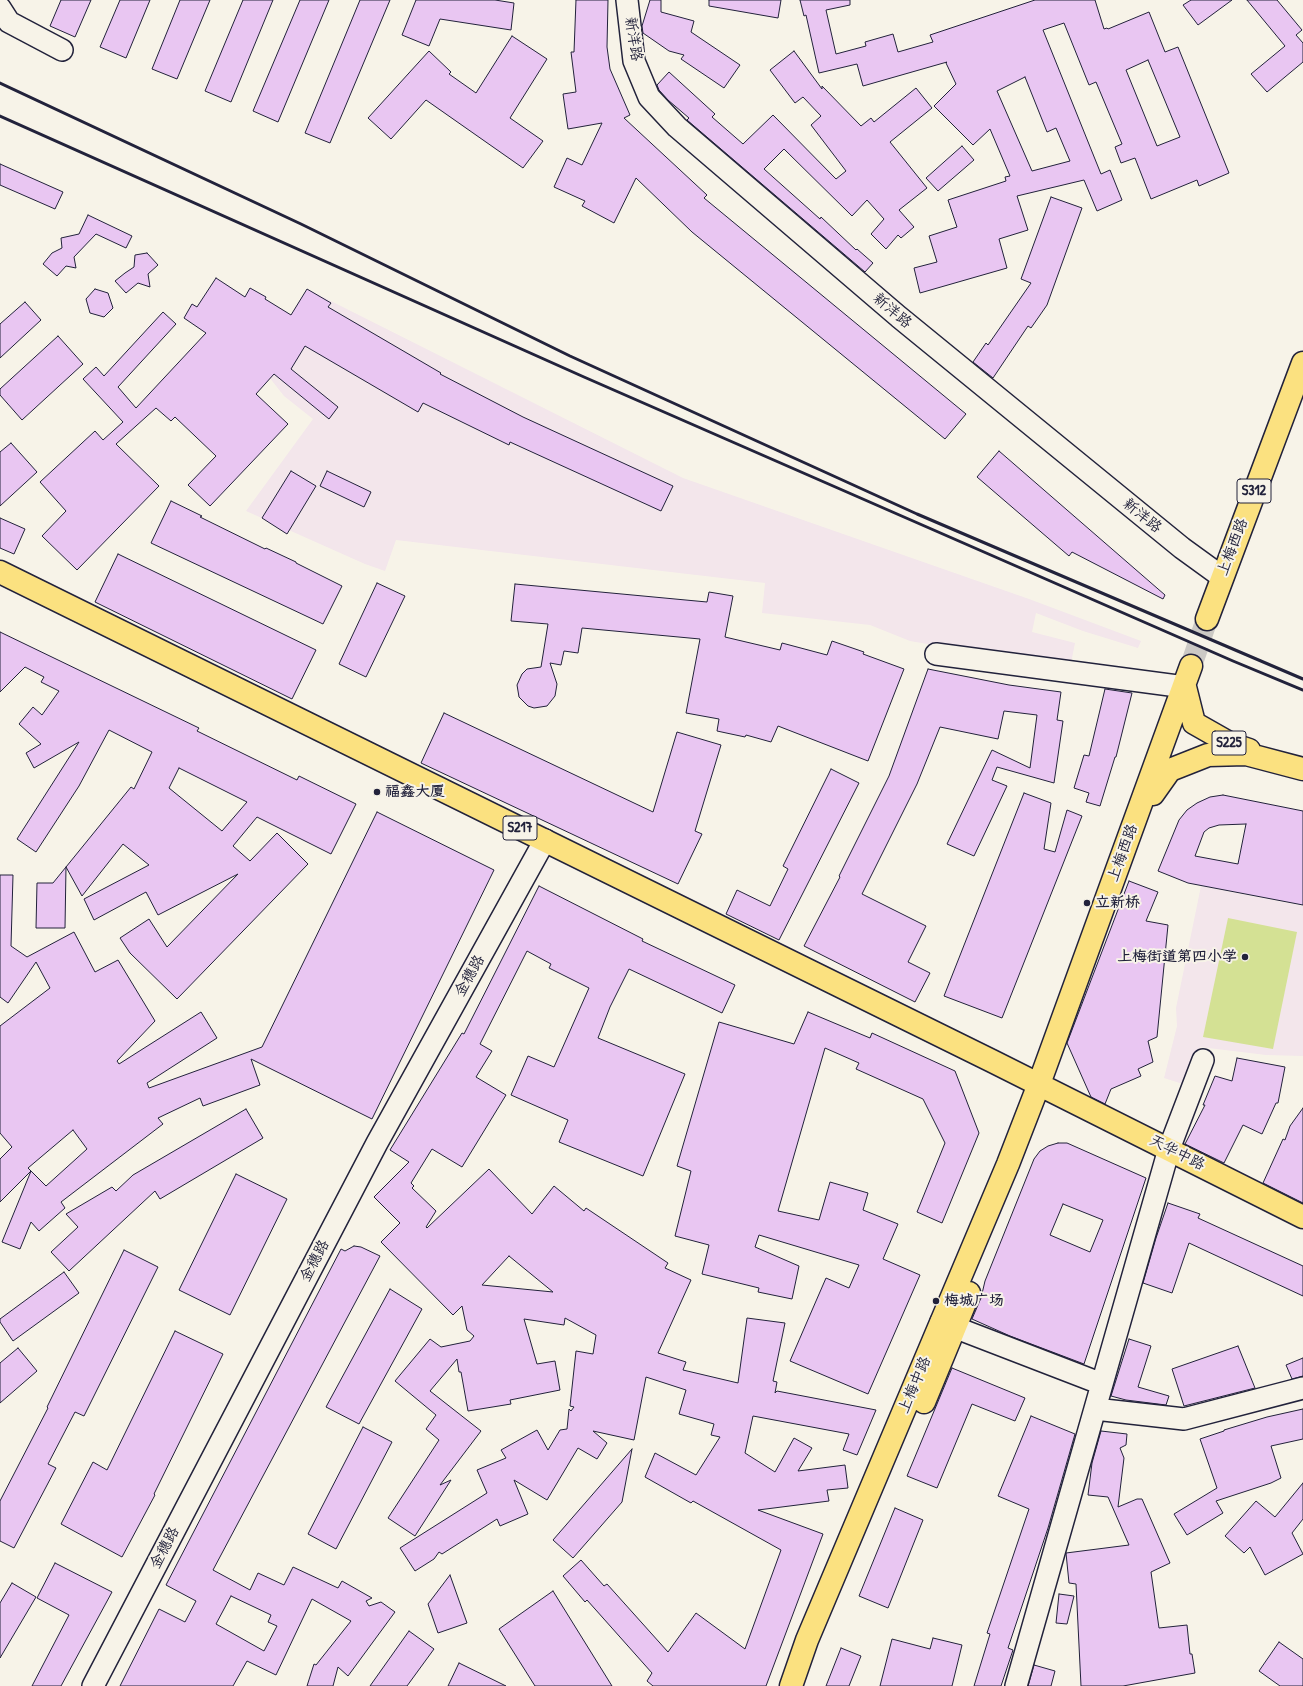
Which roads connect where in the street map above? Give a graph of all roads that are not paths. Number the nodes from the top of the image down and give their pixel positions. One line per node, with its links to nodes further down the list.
1 (627, 0): 6 (street, 新洋路)
2 (0, 8): 3 (street)
3 (62, 50)
4 (1303, 363): 6 (main road, 上梅西路 / S312)
5 (0, 572): 14 (main road, S217)
6 (1222, 577): 7 (main road, 上梅西路 / S312)
7 (1207, 619)
8 (936, 654): 10 (street)
9 (1191, 666): 10 (main road, 上梅西路)
10 (1185, 687): 11 (main road, S225); 13 (main road, 上梅西路)
11 (1303, 765)
12 (1303, 769): 13 (main road)
13 (1136, 818): 16 (main road, 上梅西路)
14 (545, 840): 16 (main road, S217); 24 (street, 金穗路)
15 (1203, 1060): 17 (street)
16 (1044, 1087): 17 (main road, 天华中路); 19 (main road, 上梅中路)
17 (1170, 1149): 18 (main road, 天华中路); 20 (street)
18 (1303, 1217)
19 (948, 1325): 20 (street); 23 (main road, 上梅中路)
20 (1102, 1384): 22 (street)
21 (1303, 1388): 22 (street)
22 (1095, 1409): 27 (street)
23 (814, 1643): 25 (main road, 上梅中路); 26 (main road, 上梅中路)
24 (93, 1686)
25 (791, 1686)
26 (806, 1686)
27 (1016, 1686)

